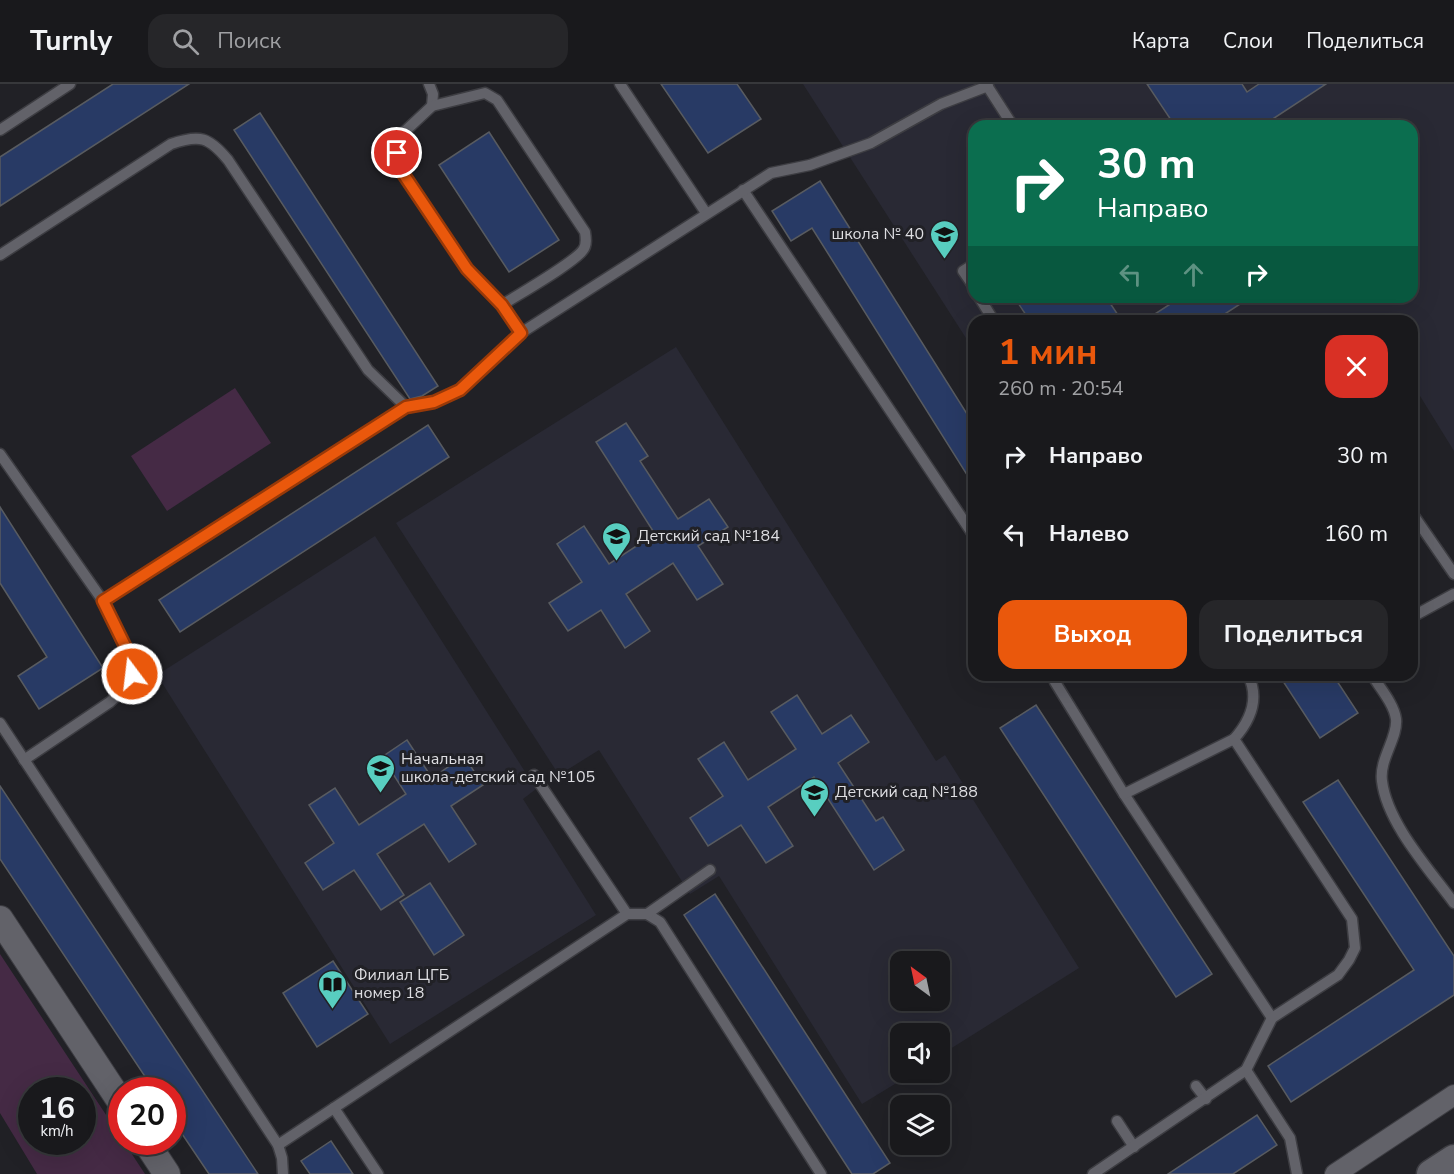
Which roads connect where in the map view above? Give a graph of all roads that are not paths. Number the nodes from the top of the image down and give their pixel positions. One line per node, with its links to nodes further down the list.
1 (70, 84): 7 (lane)
2 (429, 84): 5 (lane)
3 (620, 84): 9 (lane)
4 (987, 85): 6 (lane); 8 (lane)
5 (432, 106): 11 (lane); 11 (lane)
6 (1009, 120)
7 (0, 130)
8 (743, 190): 9 (lane); 16 (lane)
9 (706, 213): 12 (lane)
10 (0, 255): 13 (lane)
11 (502, 305): 12 (lane)
12 (521, 333): 13 (lane)
13 (406, 407): 19 (lane)
14 (0, 454): 19 (lane)
15 (1418, 522): 17 (lane)
16 (968, 527)
17 (1454, 574)
18 (1454, 594): 20 (lane)
19 (103, 601): 26 (lane)
20 (1418, 614)
21 (1055, 681): 28 (lane)
22 (1249, 681): 25 (lane)
23 (1376, 681): 30 (lane)
24 (0, 723): 26 (lane)
25 (1234, 739): 28 (lane); 34 (lane)
26 (24, 759): 42 (lane)
27 (534, 775): 31 (lane)
28 (1124, 794): 34 (lane)
29 (710, 870): 32 (lane)
30 (1454, 903)
31 (627, 914): 32 (lane); 40 (lane)
32 (647, 914): 49 (lane)
33 (0, 919): 36 (street)
34 (1272, 1018): 35 (lane)
35 (1246, 1070): 39 (lane); 51 (lane)
36 (108, 1083)
37 (1196, 1086): 39 (lane)
38 (1454, 1095): 52 (street)
39 (1206, 1099): 43 (lane)
40 (334, 1108): 42 (lane); 48 (lane)
41 (1117, 1121): 43 (lane)
42 (278, 1145): 47 (lane)
43 (1134, 1147): 50 (lane)
44 (155, 1155): 46 (street)
45 (1454, 1159): 53 (main road)
46 (167, 1174)
47 (283, 1174)
48 (378, 1174)
49 (821, 1174)
50 (1093, 1174)
51 (1297, 1174)
52 (1335, 1174)
53 (1431, 1174)

